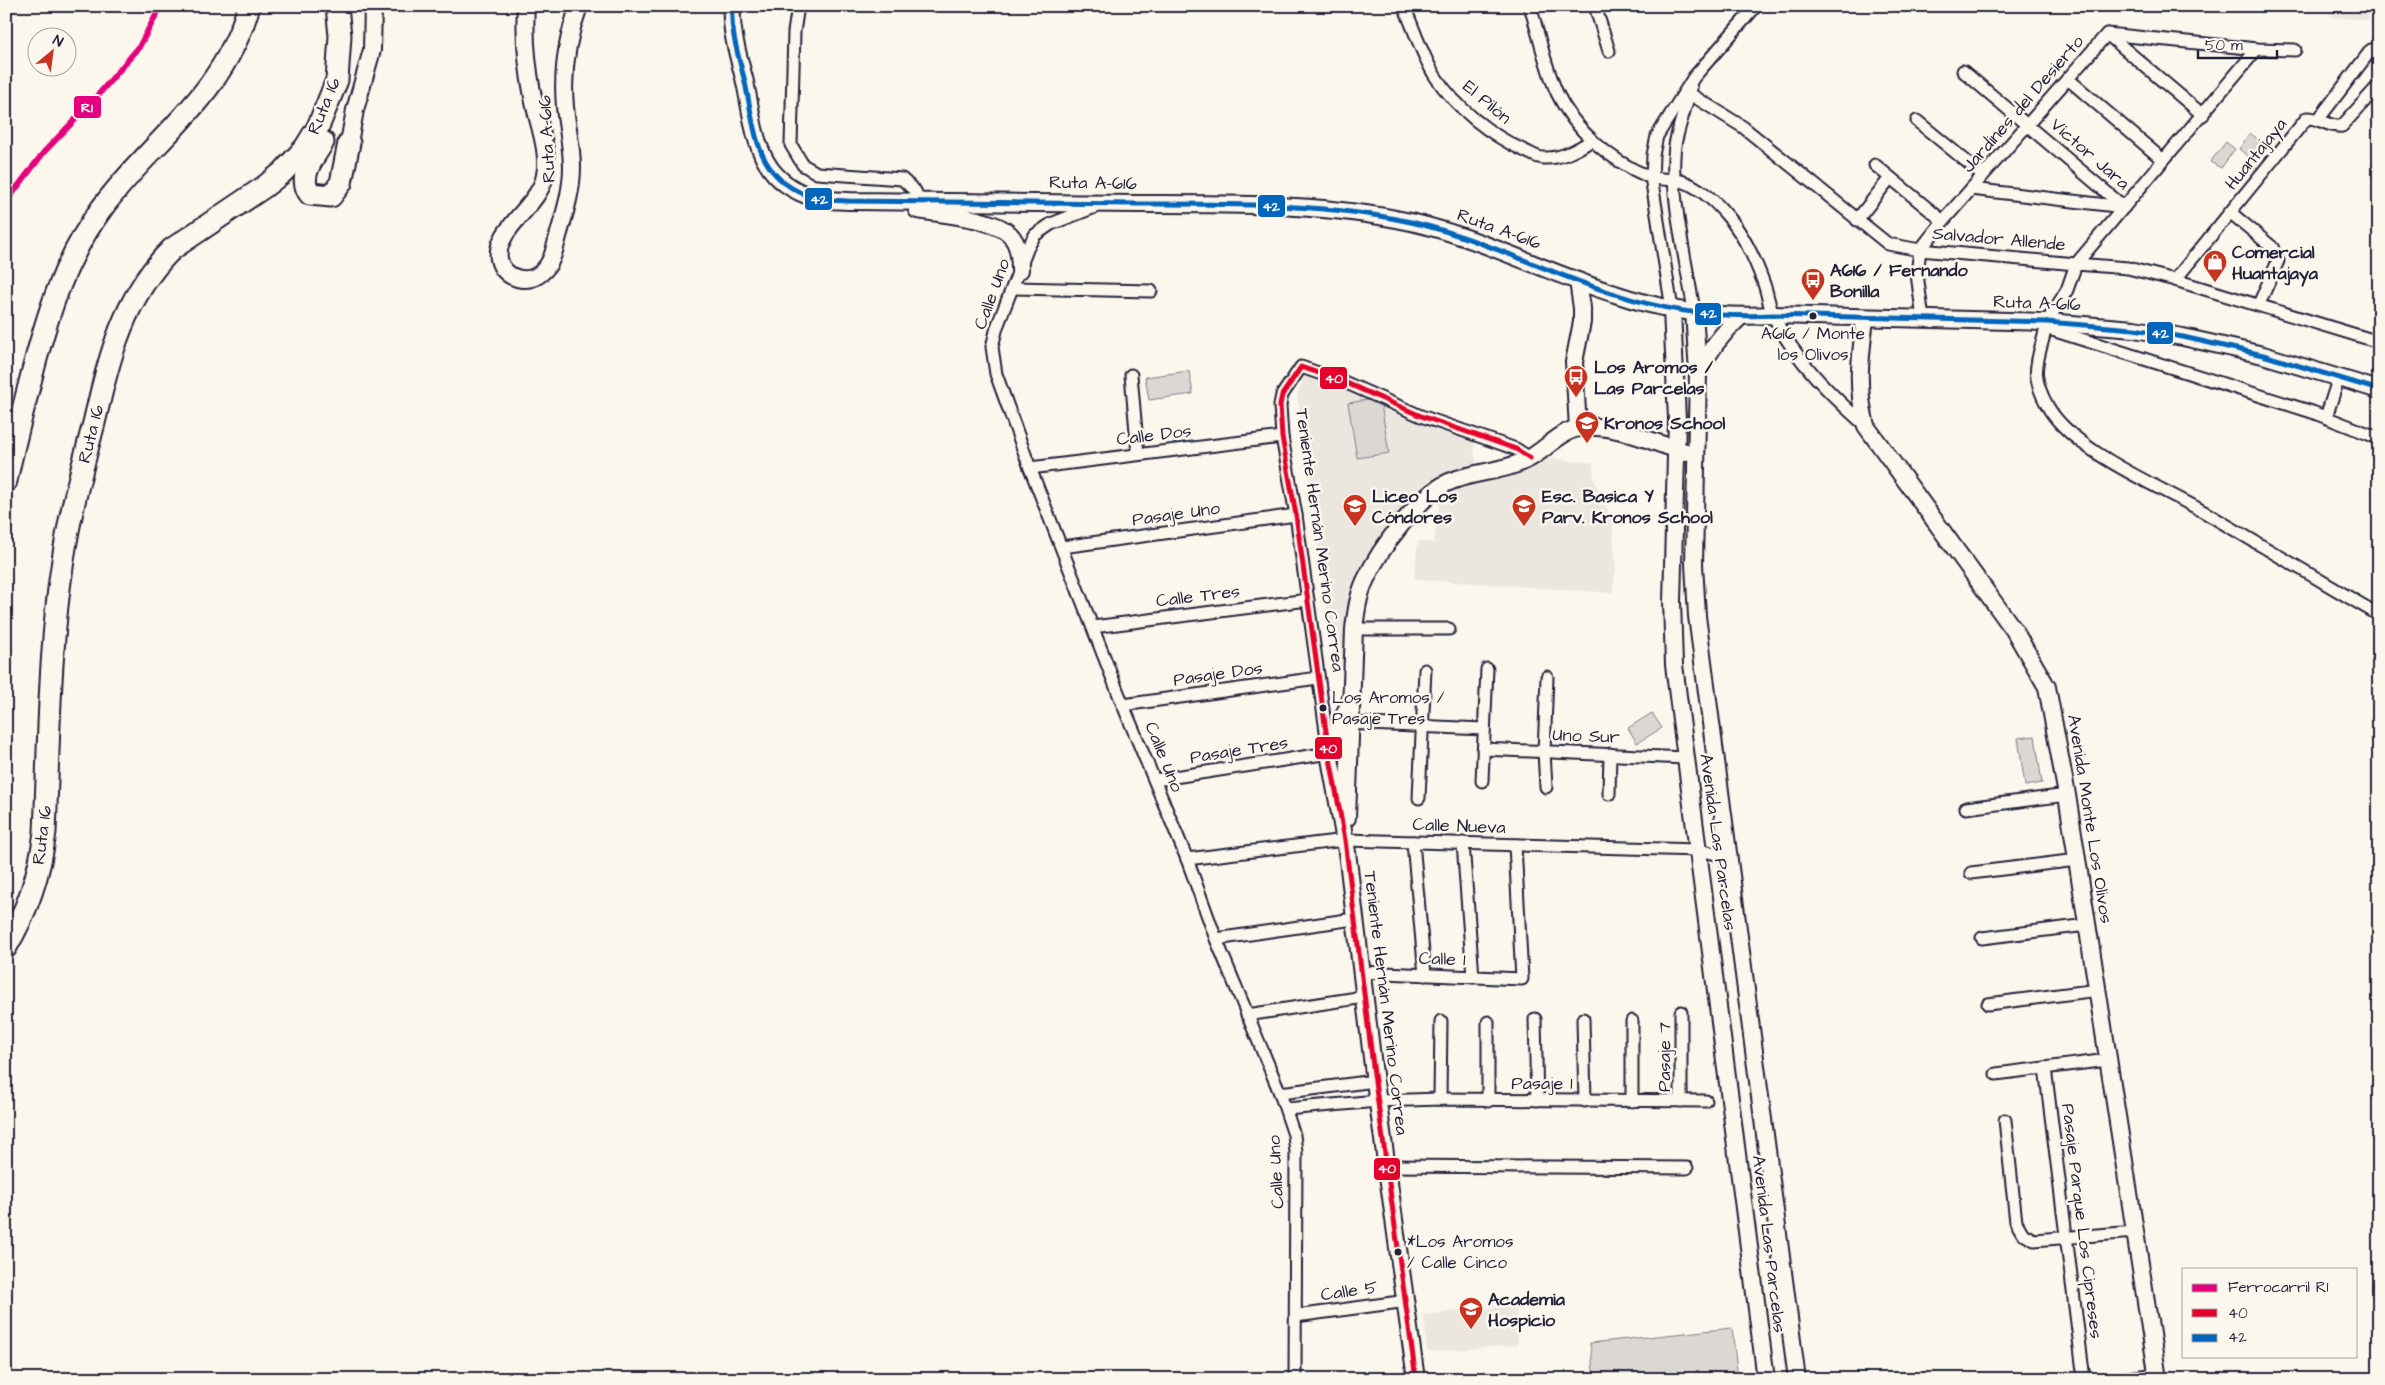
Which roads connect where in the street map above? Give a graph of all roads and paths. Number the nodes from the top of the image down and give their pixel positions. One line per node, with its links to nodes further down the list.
1 (249, 6): 72 (highway)
2 (338, 6): 20 (highway, Ruta 16)
3 (373, 6): 28 (main road)
4 (526, 6): 5 (main road, Ruta A-616)
5 (579, 6)
6 (732, 6): 37 (main road, Ruta A-616)
7 (798, 6): 37 (street)
8 (1404, 6): 27 (street, El Pilón)
9 (1530, 6): 27 (street)
10 (1595, 6): 16 (street)
11 (1756, 6): 18 (street)
12 (2107, 34): 13 (street, Jardines del Desierto); 19 (street, Jardines del Desierto); 23 (street)
13 (2257, 49): 14 (street, Jardines del Desierto); 23 (street, Salvador Allende)
14 (2295, 50)
15 (2371, 50): 24 (street)
16 (1609, 51)
17 (1963, 71): 26 (street, Víctor Jara)
18 (1694, 77): 22 (street); 32 (street)
19 (2068, 79): 26 (street, Jardines del Desierto); 29 (street)
20 (337, 80): 28 (highway); 113 (highway, Ruta 16)
21 (2379, 85): 24 (street)
22 (1690, 94): 34 (street); 40 (street, Salvador Allende)
23 (2203, 115): 29 (street, Salvador Allende)
24 (2318, 120): 39 (street, Huantajaya)
25 (1917, 121): 31 (street)
26 (2028, 124): 31 (street, Jardines del Desierto); 38 (street, Víctor Jara)
27 (1592, 140): 32 (street)
28 (349, 143)
29 (2163, 160): 38 (street, Salvador Allende)
30 (1875, 165): 33 (street)
31 (1983, 175): 35 (street, Jardines del Desierto)
32 (1652, 177): 34 (street); 50 (street)
33 (1890, 178): 40 (street); 41 (street)
34 (1675, 180): 51 (street); 52 (street)
35 (1971, 189): 38 (street); 41 (street, Jardines del Desierto)
36 (1105, 203): 37 (main road, Ruta A-616); 44 (street, Calle Uno); 46 (main road, Ruta A-616)
37 (923, 207): 44 (main road)
38 (2124, 207): 43 (street, Salvador Allende)
39 (2231, 213): 45 (street, Huantajaya); 49 (street, Huantajaya)
40 (1857, 220): 42 (street, Salvador Allende)
41 (1943, 221): 42 (street, Jardines del Desierto)
42 (1920, 250): 43 (street, Salvador Allende); 55 (street)
43 (2076, 264): 45 (street); 56 (street)
44 (1020, 270): 47 (street, Calle Uno)
45 (2175, 280): 49 (street)
46 (1578, 281): 50 (main road, Ruta A-616); 64 (main road)
47 (1012, 288): 48 (street); 71 (street, Calle Uno)
48 (1150, 291)
49 (2259, 304): 57 (street)
50 (1672, 309): 51 (main road, Ruta A-616); 67 (main road, Avenida Las Parcelas)
51 (1694, 311): 53 (main road, Ruta A-616); 58 (main road, Avenida Las Parcelas)
52 (1773, 315): 53 (main road, Ruta A-616); 54 (main road, Ruta A-616); 63 (street)
53 (1741, 316): 58 (main road)
54 (1865, 319): 55 (main road, Ruta A-616); 63 (main road, Avenida Monte Los Olivos)
55 (1922, 319): 56 (main road, Ruta A-616)
56 (2046, 325): 60 (main road, Ruta A-616); 62 (street); 76 (street)
57 (2379, 342)
58 (1698, 373): 69 (main road, Avenida Las Parcelas)
59 (1131, 375): 68 (street)
60 (2340, 377): 61 (main road, Ruta A-616); 62 (street)
61 (2379, 390)
62 (2326, 417): 66 (street)
63 (1866, 426): 97 (main road, Avenida Monte Los Olivos)
64 (1578, 428): 67 (main road); 70 (main road, Teniente Hernán Merino Correa)
65 (1282, 437): 68 (street, Calle Dos); 70 (street, Teniente Hernán Merino Correa); 73 (street, Teniente Hernán Merino Correa)
66 (2379, 438)
67 (1676, 449): 69 (main road); 92 (main road, Avenida Las Parcelas)
68 (1138, 454): 71 (street, Calle Dos)
69 (1697, 454): 105 (main road, Avenida Las Parcelas)
70 (1530, 458): 78 (main road, Teniente Hernán Merino Correa)
71 (1030, 468): 74 (street, Calle Uno)
72 (6, 481)
73 (1296, 514): 74 (street, Pasaje Uno); 75 (street, Teniente Hernán Merino Correa)
74 (1062, 547): 77 (street, Calle Uno)
75 (1308, 600): 77 (street, Calle Tres); 83 (street, Teniente Hernán Merino Correa)
76 (2379, 615)
77 (1093, 627): 84 (street, Calle Uno)
78 (1354, 629): 79 (street); 85 (main road, Teniente Hernán Merino Correa)
79 (1449, 629)
80 (1487, 669): 87 (street)
81 (1425, 670): 86 (street)
82 (1547, 677): 89 (street)
83 (1318, 678): 84 (street, Pasaje Dos); 90 (street, Teniente Hernán Merino Correa)
84 (1124, 705): 93 (street, Calle Uno)
85 (1346, 723): 86 (street); 90 (main road, Teniente Hernán Merino Correa); 100 (main road, Teniente Hernán Merino Correa)
86 (1424, 726): 87 (street); 98 (street)
87 (1484, 729): 88 (street)
88 (1483, 750): 89 (street, Uno Sur); 94 (street)
89 (1544, 752): 91 (street, Uno Sur); 95 (street)
90 (1329, 753): 93 (street, Pasaje Tres); 100 (main road, Teniente Hernán Merino Correa)
91 (1610, 754): 92 (street, Uno Sur); 96 (street)
92 (1686, 758): 104 (main road, Avenida Las Parcelas)
93 (1155, 780): 106 (street, Calle Uno)
94 (1482, 780)
95 (1546, 786)
96 (1609, 794)
97 (2067, 795): 99 (street); 107 (main road, Avenida Monte Los Olivos)
98 (1419, 798)
99 (1966, 808)
100 (1345, 840): 101 (street, Calle Nueva); 106 (street, Calle Nueva); 109 (main road, Teniente Hernán Merino Correa)
101 (1413, 842): 102 (street, Calle Nueva); 115 (street)
102 (1463, 843): 103 (street, Calle Nueva); 116 (street)
103 (1515, 845): 104 (street, Calle Nueva); 116 (street, Calle 1)
104 (1699, 850): 105 (street, Calle Nueva); 151 (main road, Avenida Las Parcelas)
105 (1729, 857): 152 (main road, Avenida Las Parcelas)
106 (1188, 859): 112 (street, Calle Uno)
107 (2077, 860): 108 (street); 110 (main road, Avenida Monte Los Olivos)
108 (1971, 873)
109 (1354, 919): 112 (street); 114 (main road, Teniente Hernán Merino Correa)
110 (2087, 925): 111 (street); 117 (main road, Avenida Monte Los Olivos)
111 (1982, 938)
112 (1216, 939): 121 (street, Calle Uno)
113 (6, 947)
114 (1361, 972): 115 (street, Calle 1); 118 (main road, Teniente Hernán Merino Correa)
115 (1425, 975): 116 (street, Calle 1)
116 (1473, 977)
117 (2098, 990): 119 (street); 127 (main road, Avenida Monte Los Olivos)
118 (1364, 997): 121 (street); 130 (main road, Teniente Hernán Merino Correa)
119 (1988, 1004)
120 (1681, 1012): 138 (street, Pasaje 7)
121 (1247, 1015): 131 (street, Calle Uno)
122 (1535, 1019): 133 (street)
123 (1583, 1019): 136 (street)
124 (1632, 1020): 137 (street)
125 (1441, 1021): 132 (street)
126 (1488, 1022): 135 (street)
127 (2108, 1060): 128 (street); 144 (main road, Avenida Monte Los Olivos)
128 (2045, 1068): 129 (street); 145 (street, Pasaje Parque Los Cipreses)
129 (1996, 1074)
130 (1375, 1081): 131 (street); 134 (main road, Teniente Hernán Merino Correa)
131 (1280, 1093): 140 (street, Calle Uno)
132 (1440, 1099): 134 (street, Pasaje 1); 135 (street, Pasaje 1)
133 (1537, 1100): 135 (street, Pasaje 1); 136 (street, Pasaje 1)
134 (1378, 1101): 140 (street, Pasaje 1); 142 (main road, Teniente Hernán Merino Correa)
135 (1488, 1101)
136 (1584, 1101): 137 (street, Pasaje 1)
137 (1632, 1101): 138 (street, Pasaje 1)
138 (1681, 1101): 139 (street, Pasaje 1)
139 (1706, 1102)
140 (1286, 1109): 147 (street, Calle Uno)
141 (2005, 1120): 145 (street)
142 (1388, 1166): 143 (street); 146 (main road, Teniente Hernán Merino Correa)
143 (1688, 1168)
144 (2135, 1232): 145 (street); 148 (main road, Avenida Monte Los Olivos)
145 (2066, 1237): 153 (street, Pasaje Parque Los Cipreses)
146 (1406, 1300): 147 (street, Calle 5); 150 (main road, Teniente Hernán Merino Correa)
147 (1296, 1316): 149 (street, Calle Uno)
148 (2158, 1376): 154 (street)
149 (1296, 1379)
150 (1416, 1379)
151 (1766, 1379)
152 (1797, 1379)
153 (2084, 1379)
154 (2120, 1379)

